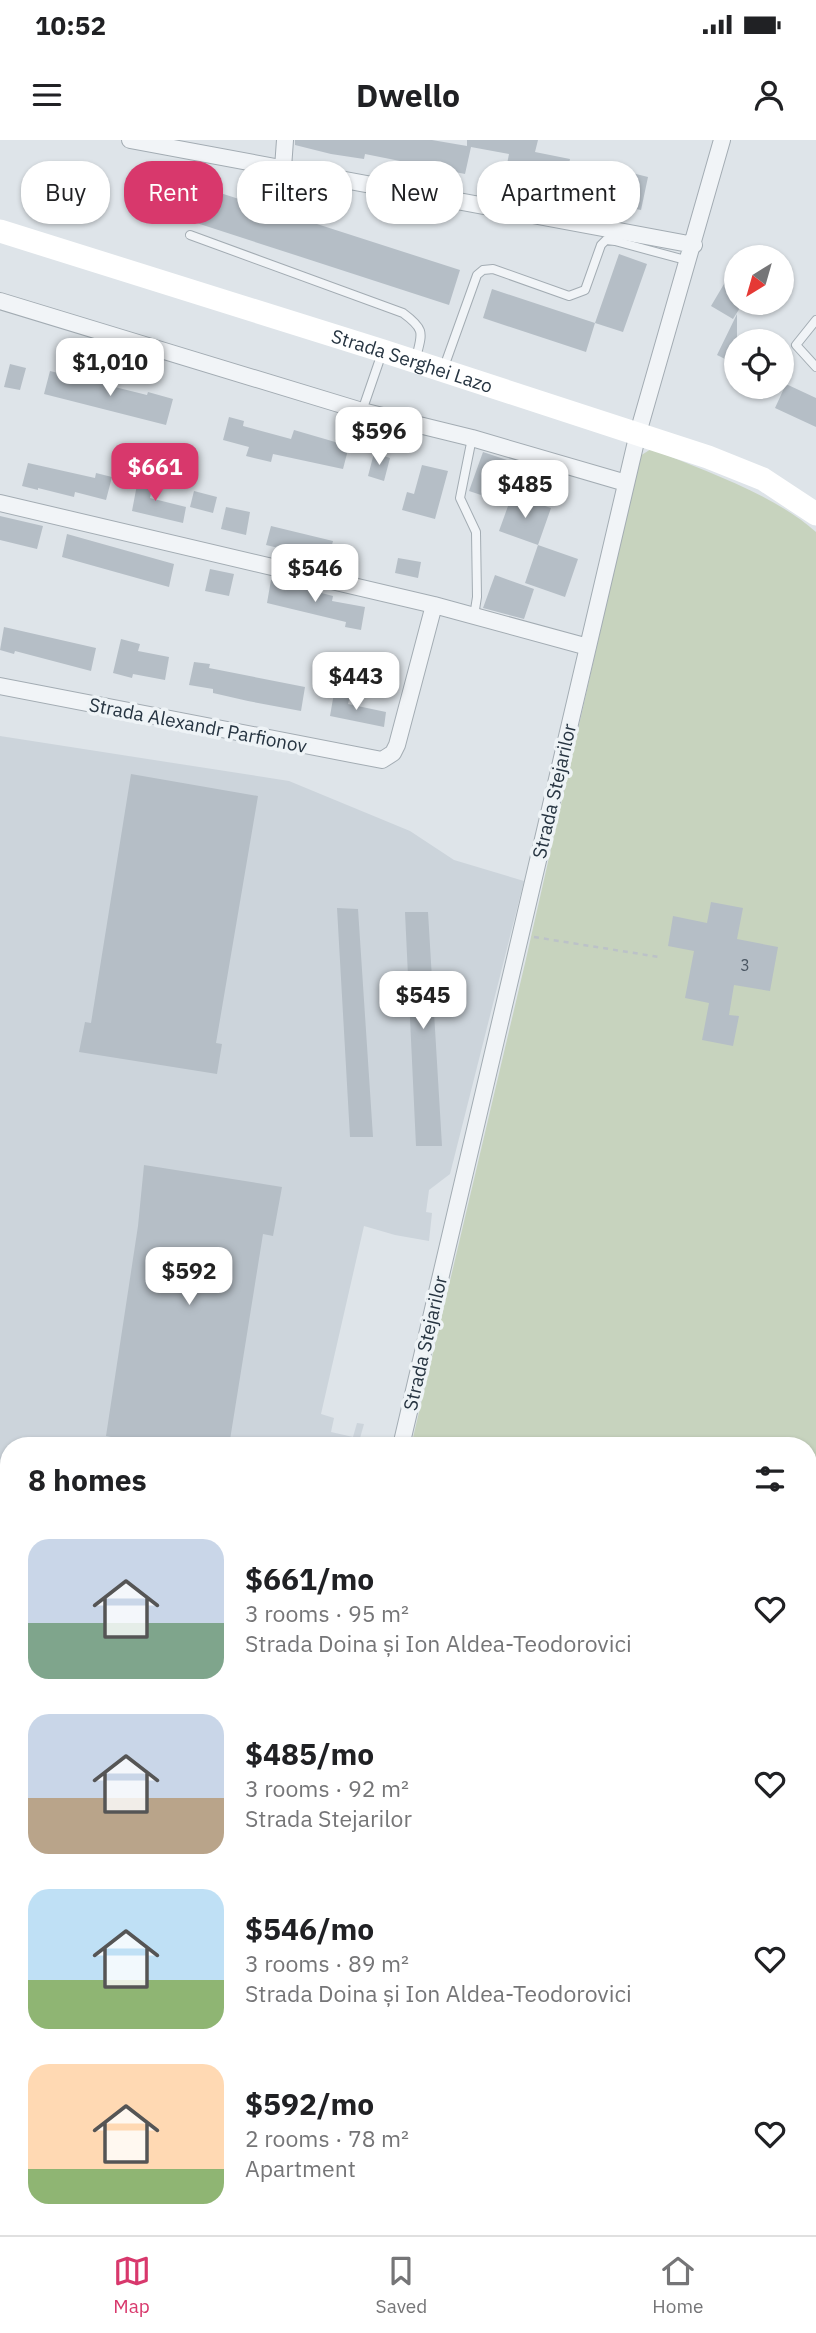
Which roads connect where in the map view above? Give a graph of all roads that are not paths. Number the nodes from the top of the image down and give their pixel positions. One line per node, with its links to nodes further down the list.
1 (130, 140): 4 (street)
2 (285, 140): 5 (street)
3 (722, 140): 9 (street, Strada Stejarilor)
4 (245, 161)
5 (284, 161)
6 (352, 181): 9 (street)
7 (0, 231): 13 (street, Strada Serghei Lazo)
8 (191, 235): 14 (lane)
9 (694, 245): 10 (street, Strada Stejarilor)
10 (689, 261): 16 (lane); 18 (street, Strada Stejarilor)
11 (0, 301): 17 (street)
12 (816, 320): 15 (lane)
13 (383, 351): 14 (street, Strada Serghei Lazo); 17 (lane)
14 (415, 361): 16 (street, Strada Serghei Lazo)
15 (816, 367)
16 (443, 370): 18 (street, Strada Serghei Lazo)
17 (362, 411): 19 (street)
18 (638, 433): 20 (street, Strada Stejarilor); 22 (street, Strada Serghei Lazo)
19 (472, 438): 20 (street); 24 (lane)
20 (626, 483): 25 (street, Strada Stejarilor)
21 (0, 503): 23 (street)
22 (816, 514)
23 (434, 605): 24 (street); 26 (street, Strada Alexandr Parfionov)
24 (474, 616): 25 (street)
25 (588, 647): 27 (street, Strada Stejarilor)
26 (0, 687)
27 (403, 1437)

